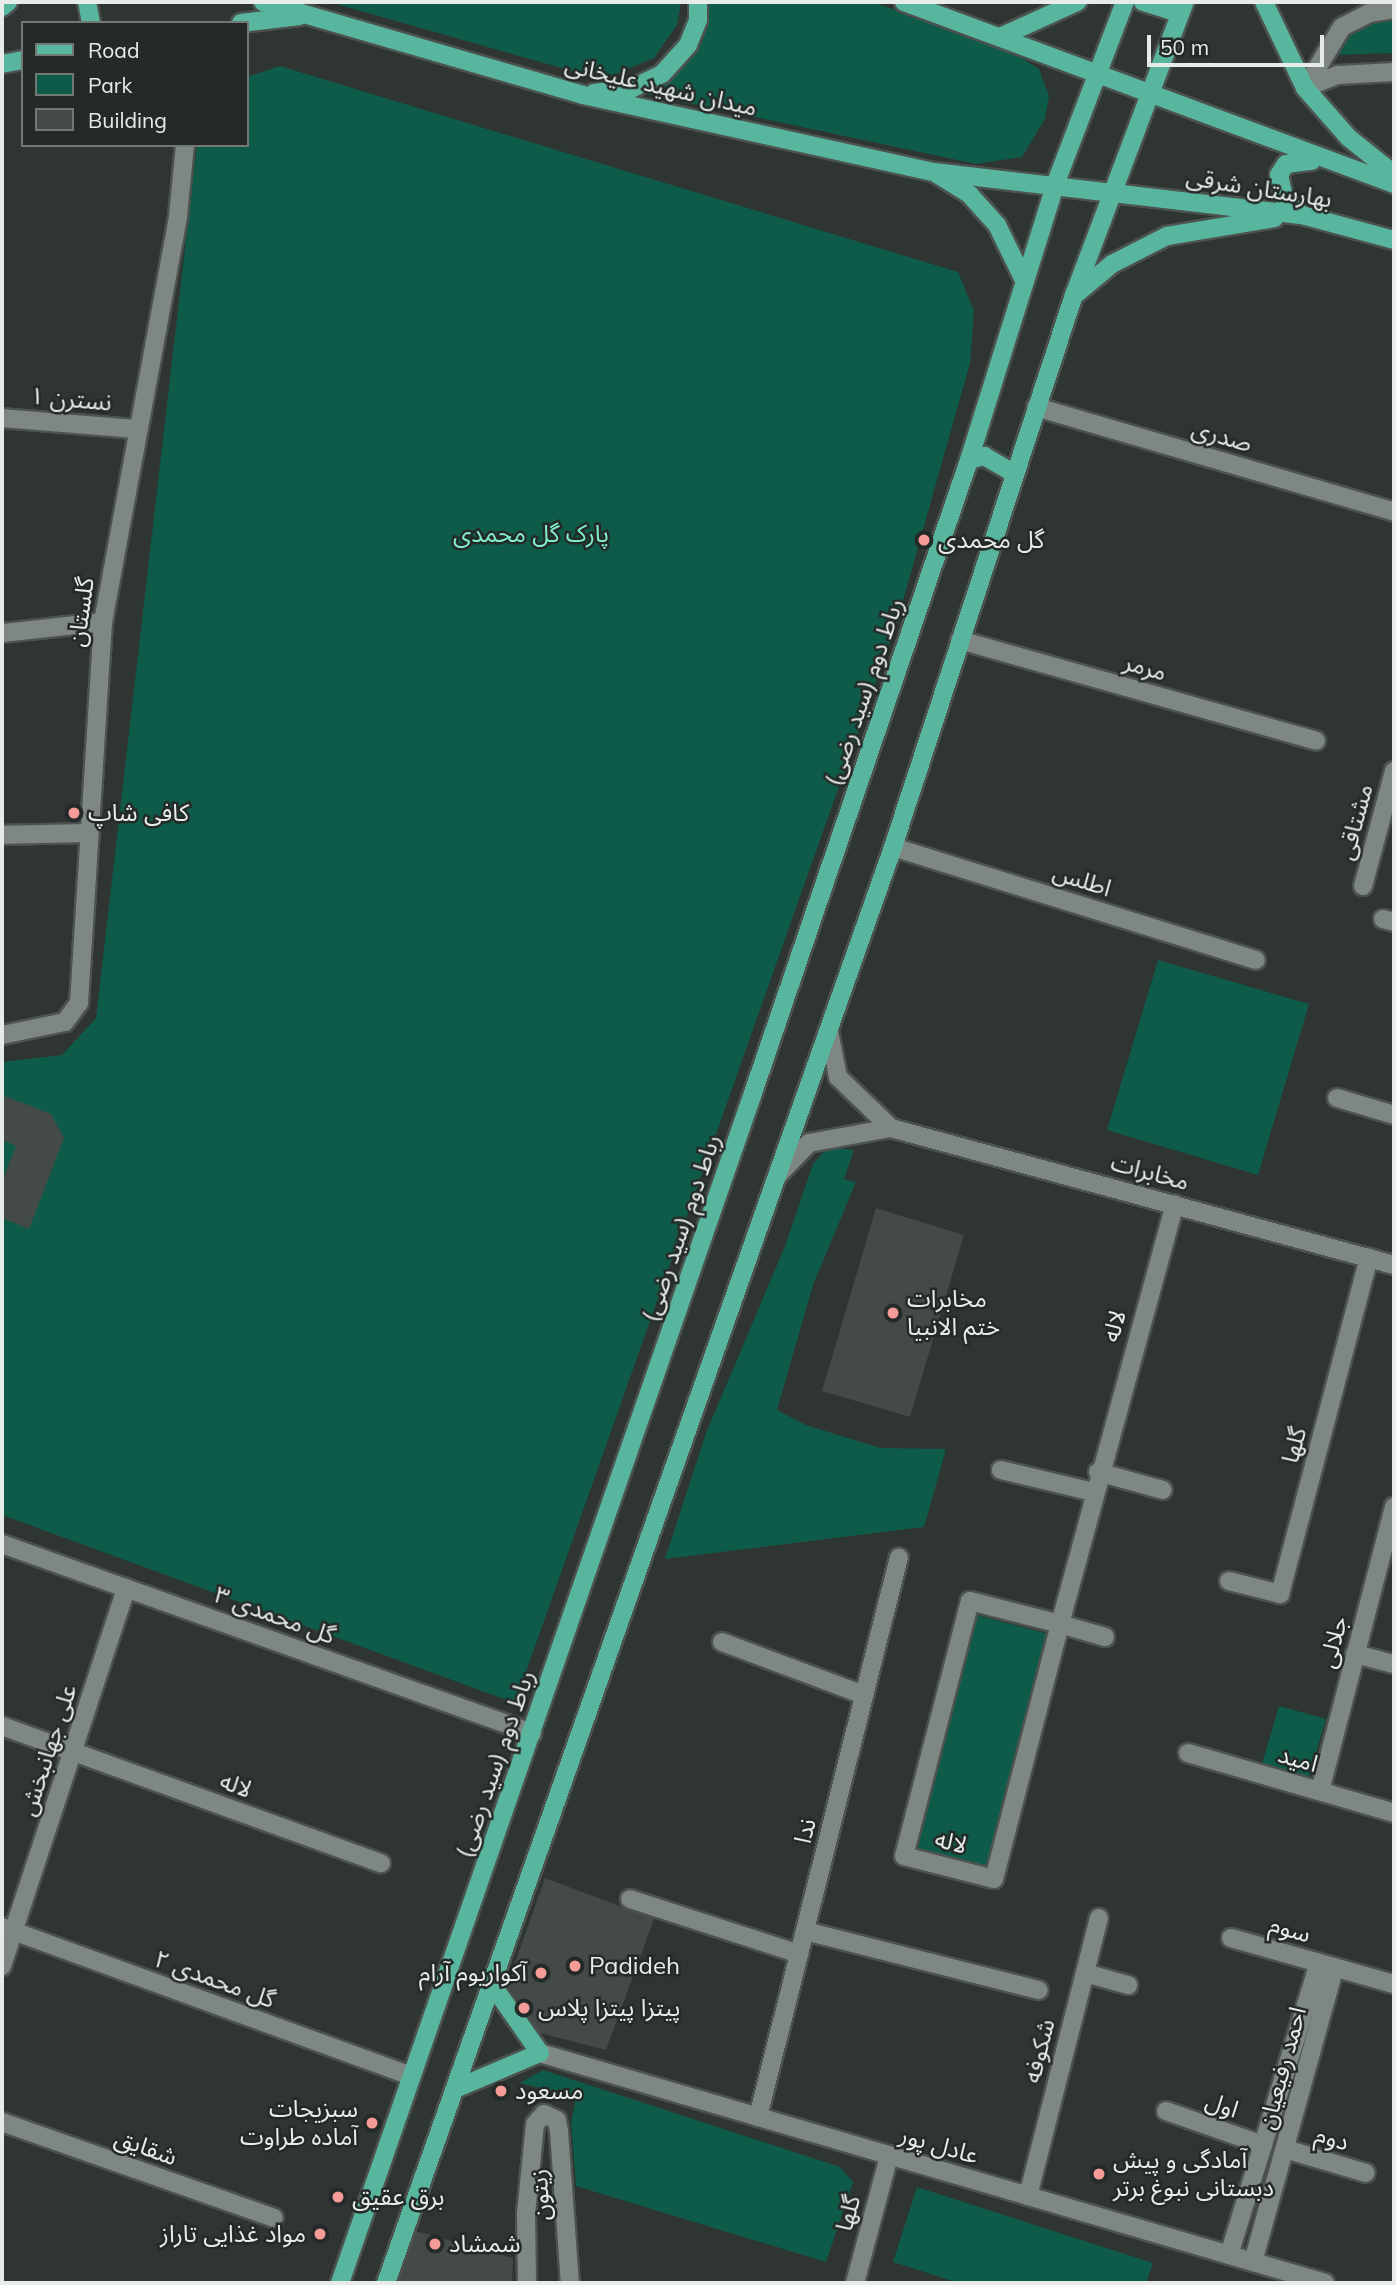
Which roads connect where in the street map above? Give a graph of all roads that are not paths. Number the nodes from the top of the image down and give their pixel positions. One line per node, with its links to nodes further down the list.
1 (8, 2): 12 (main road)
2 (87, 2): 15 (main road)
3 (263, 2): 14 (main road, میدان شهید علیخانی)
4 (698, 2): 23 (main road)
5 (904, 2): 17 (main road)
6 (1077, 2): 17 (main road)
7 (1125, 2): 21 (main road)
8 (1143, 2): 9 (main road)
9 (1183, 2): 24 (main road)
10 (1264, 2): 22 (main road)
11 (1361, 2): 13 (street)
12 (2, 4)
13 (1391, 9): 22 (street)
14 (310, 15): 16 (main road); 23 (main road, میدان شهید علیخانی)
15 (91, 21)
16 (248, 22)
17 (1000, 37): 21 (main road)
18 (21, 60): 19 (main road)
19 (2, 64)
20 (1394, 72): 22 (street)
21 (1093, 75): 24 (main road); 30 (main road)
22 (1305, 88): 28 (main road)
23 (583, 95): 27 (main road, میدان شهید علیخانی)
24 (1151, 97): 26 (main road, بهارستان شرقی); 31 (main road)
25 (185, 147): 38 (street, گلستان)
26 (1319, 161): 29 (main road, بهارستان شرقی); 32 (main road)
27 (934, 172): 30 (main road, میدان شهید علیخانی); 34 (main road)
28 (1394, 174)
29 (1394, 184)
30 (1055, 186): 31 (main road, میدان شهید علیخانی); 34 (main road, رباط دوم (سید رضی))
31 (1114, 193): 32 (main road, بهارستان شرقی); 35 (main road)
32 (1302, 215): 33 (main road, بهارستان شرقی); 35 (main road)
33 (1394, 240)
34 (1024, 280): 39 (main road, رباط دوم (سید رضی))
35 (1074, 295): 36 (main road)
36 (1036, 407): 40 (main road); 41 (street, صدری)
37 (2, 418): 38 (street, نسترن ۱)
38 (136, 429): 42 (street, گلستان)
39 (969, 460): 40 (main road); 77 (main road, رباط دوم (سید رضی))
40 (1014, 473): 44 (main road)
41 (1394, 512)
42 (103, 622): 43 (street); 47 (street, گلستان)
43 (2, 633)
44 (960, 640): 45 (street, مرمر); 49 (main road)
45 (1316, 741)
46 (1394, 771): 50 (street, مشتاقی)
47 (88, 832): 48 (street); 53 (street, گلستان)
48 (2, 835)
49 (893, 847): 51 (street, اطلس); 52 (main road)
50 (1363, 886)
51 (1256, 960)
52 (829, 1031): 56 (street); 57 (main road)
53 (2, 1035)
54 (1337, 1098): 55 (street)
55 (1394, 1115)
56 (891, 1128): 57 (street); 58 (street, مخابرات)
57 (778, 1176): 94 (main road)
58 (1175, 1204): 59 (street, مخابرات); 62 (street, لاله)
59 (1369, 1258): 60 (street, مخابرات); 68 (street, گلها)
60 (1394, 1265)
61 (1001, 1470): 64 (street)
62 (1098, 1472): 63 (street); 64 (street, لاله)
63 (1163, 1490)
64 (1093, 1492): 70 (street, لاله)
65 (1394, 1506): 73 (street, جلالی)
66 (2, 1544): 69 (street, گل محمدی ۳)
67 (899, 1557): 75 (street, ندا)
68 (1229, 1581)
69 (125, 1588): 77 (street, گل محمدی ۳); 78 (street, علی جهانبخش)
70 (1060, 1624): 70 (street, لاله); 71 (street, لاله)
71 (1105, 1637)
72 (722, 1642): 75 (street)
73 (1355, 1654): 74 (street); 80 (street, جلالی)
74 (1394, 1664)
75 (864, 1695): 86 (street, ندا)
76 (2, 1726): 78 (street, لاله)
77 (532, 1733): 97 (main road, رباط دوم (سید رضی))
78 (74, 1753): 82 (street, لاله); 85 (street, علی جهانبخش)
79 (1188, 1753): 80 (street, امید)
80 (1320, 1791): 81 (street, امید)
81 (1394, 1813)
82 (381, 1863)
83 (630, 1899): 88 (street)
84 (1099, 1918): 91 (street, شکوفه)
85 (8, 1929): 90 (street, علی جهانبخش); 97 (street, گل محمدی ۲)
86 (805, 1930): 88 (street, ندا); 95 (street)
87 (1231, 1938): 89 (street, سوم)
88 (799, 1954): 100 (street, ندا)
89 (1327, 1965): 92 (street, سوم); 102 (street); 103 (street, احمد رفیعیان)
90 (2, 1966)
91 (1084, 1973): 93 (street); 106 (street, شکوفه)
92 (1394, 1984)
93 (1128, 1985)
94 (493, 1986): 96 (main road); 98 (main road)
95 (1039, 1990)
96 (540, 2053): 98 (main road); 100 (street, عادل پور)
97 (412, 2076): 110 (main road, رباط دوم (سید رضی))
98 (455, 2089): 111 (main road)
99 (1166, 2111): 102 (street, اول)
100 (758, 2117): 104 (street, عادل پور)
101 (2, 2122): 107 (street, شقایق)
102 (1262, 2145): 108 (street)
103 (1285, 2149): 105 (street, دوم); 109 (street, احمد رفیعیان)
104 (889, 2156): 106 (street, عادل پور); 114 (street, گلها)
105 (1366, 2173)
106 (1028, 2196): 108 (street, عادل پور)
107 (274, 2218)
108 (1229, 2255): 109 (street, عادل پور)
109 (1253, 2262): 115 (street, عادل پور)
110 (341, 2283)
111 (386, 2283)
112 (527, 2283): 113 (street, زیتون)
113 (570, 2283)
114 (855, 2283)
115 (1325, 2283)

